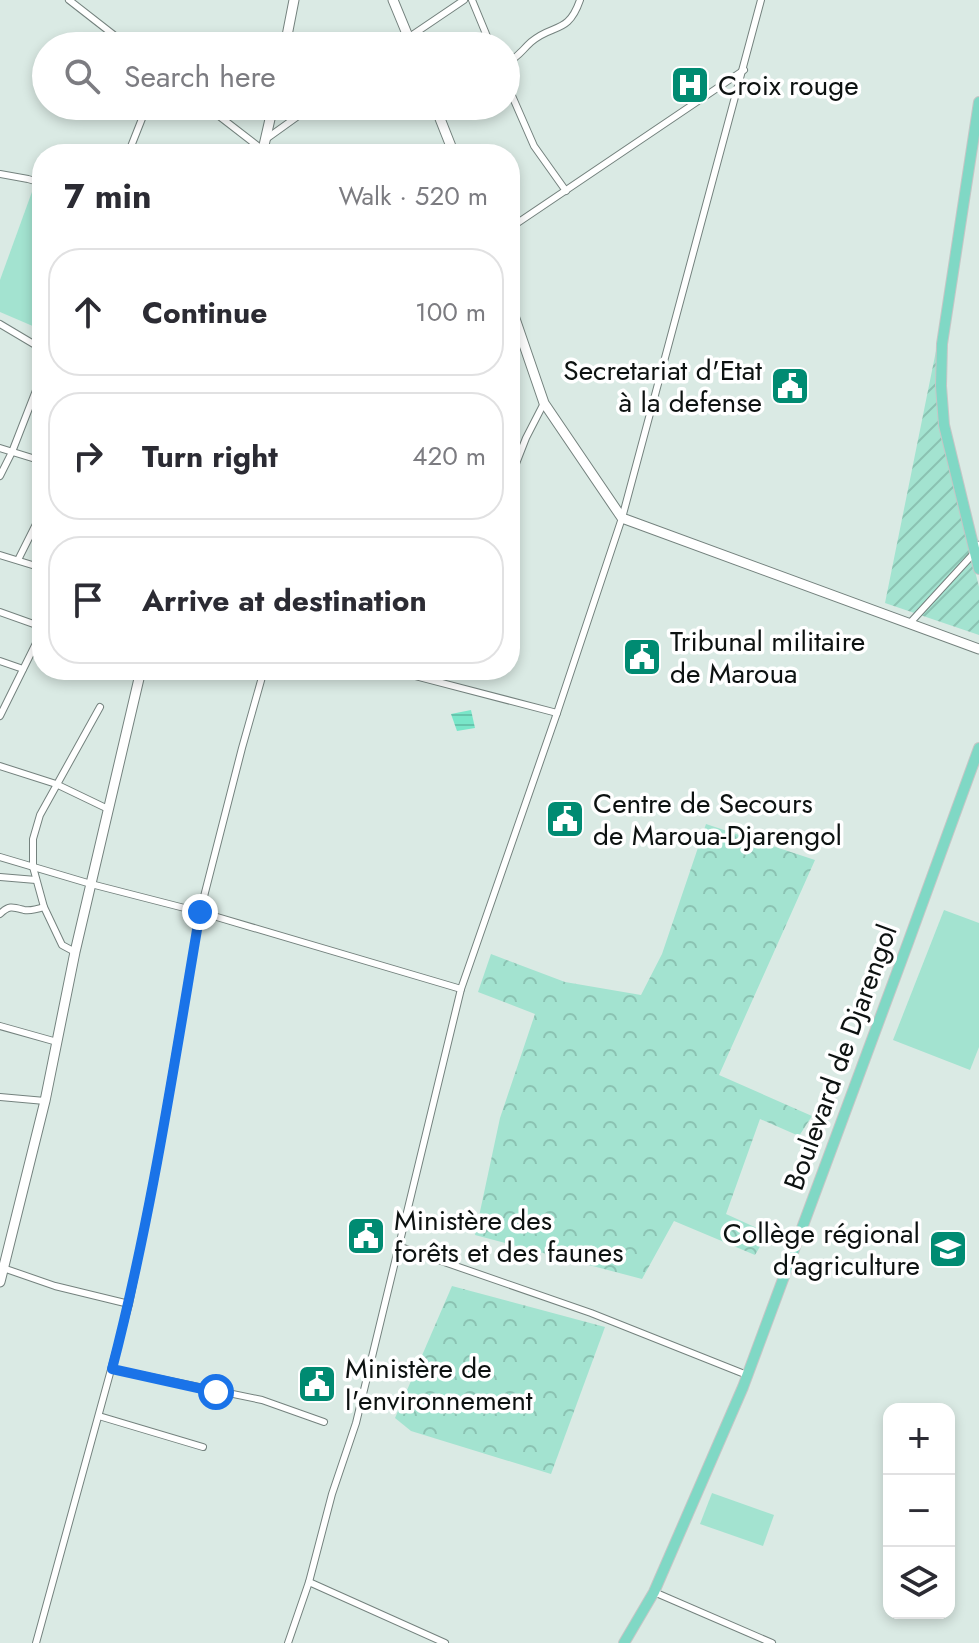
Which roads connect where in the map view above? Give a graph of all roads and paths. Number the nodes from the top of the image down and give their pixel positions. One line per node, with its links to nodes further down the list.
1 (69, 0): 8 (street)
2 (294, 0): 9 (street)
3 (393, 0): 10 (street)
4 (464, 0): 11 (street)
5 (472, 0): 12 (street)
6 (580, 0): 13 (street)
7 (761, 0): 14 (street)
8 (110, 32)
9 (288, 32)
10 (407, 32)
11 (424, 32)
12 (485, 32)
13 (520, 56)
14 (744, 70): 29 (street); 41 (street)
15 (979, 102): 43 (main road)
16 (520, 114): 29 (street)
17 (141, 120): 23 (street)
18 (223, 120): 24 (street)
19 (270, 120): 22 (street)
20 (292, 120): 22 (street)
21 (441, 120): 26 (street)
22 (266, 139): 25 (street)
23 (132, 144)
24 (253, 144)
25 (265, 144)
26 (450, 144)
27 (0, 174): 28 (street)
28 (32, 180)
29 (566, 191): 30 (street)
30 (520, 221)
31 (0, 324): 33 (street)
32 (520, 333): 35 (street)
33 (32, 343)
34 (32, 401): 37 (street)
35 (544, 403): 38 (street); 41 (street)
36 (0, 448): 37 (street)
37 (12, 452): 39 (street); 40 (street)
38 (520, 453)
39 (32, 458)
40 (0, 476)
41 (622, 518): 49 (street); 59 (street)
42 (32, 532): 45 (street)
43 (977, 548): 47 (main road); 49 (street)
44 (0, 555): 45 (street)
45 (18, 560): 46 (street)
46 (32, 565)
47 (979, 569)
48 (0, 612): 50 (street)
49 (909, 624): 51 (street)
50 (32, 625)
51 (979, 649)
52 (32, 650): 54 (street)
53 (0, 661): 54 (street)
54 (23, 669): 60 (street)
55 (139, 680): 64 (street)
56 (261, 680): 71 (street)
57 (427, 680): 59 (street)
58 (100, 707): 63 (street)
59 (557, 713): 74 (street)
60 (0, 716)
61 (979, 748): 85 (main road, Boulevard de Djarengol)
62 (0, 766): 63 (street)
63 (56, 784): 64 (street); 66 (street)
64 (108, 809): 69 (street)
65 (0, 857): 66 (street)
66 (33, 867): 68 (street); 69 (street)
67 (0, 877): 68 (street)
68 (36, 880): 70 (street)
69 (91, 884): 71 (street); 73 (street)
70 (44, 907): 72 (street); 73 (street)
71 (200, 912): 74 (street); 83 (street)
72 (0, 914)
73 (75, 952): 76 (street)
74 (461, 989): 80 (street)
75 (0, 1026): 76 (street)
76 (57, 1042): 78 (street)
77 (0, 1097): 78 (street)
78 (45, 1101): 79 (street)
79 (4, 1244): 81 (street)
80 (398, 1246): 85 (street); 89 (street)
81 (3, 1268): 82 (street); 83 (street)
82 (0, 1282)
83 (129, 1304): 84 (street)
84 (112, 1369): 86 (street); 87 (street)
85 (747, 1375): 90 (main road, Boulevard de Djarengol)
86 (99, 1416): 88 (street); 91 (street)
87 (324, 1422)
88 (203, 1447)
89 (309, 1582): 92 (street); 93 (street)
90 (654, 1592): 94 (main road, Boulevard de Djarengol); 95 (street)
91 (36, 1643)
92 (288, 1643)
93 (445, 1643)
94 (624, 1643)
95 (772, 1643)

